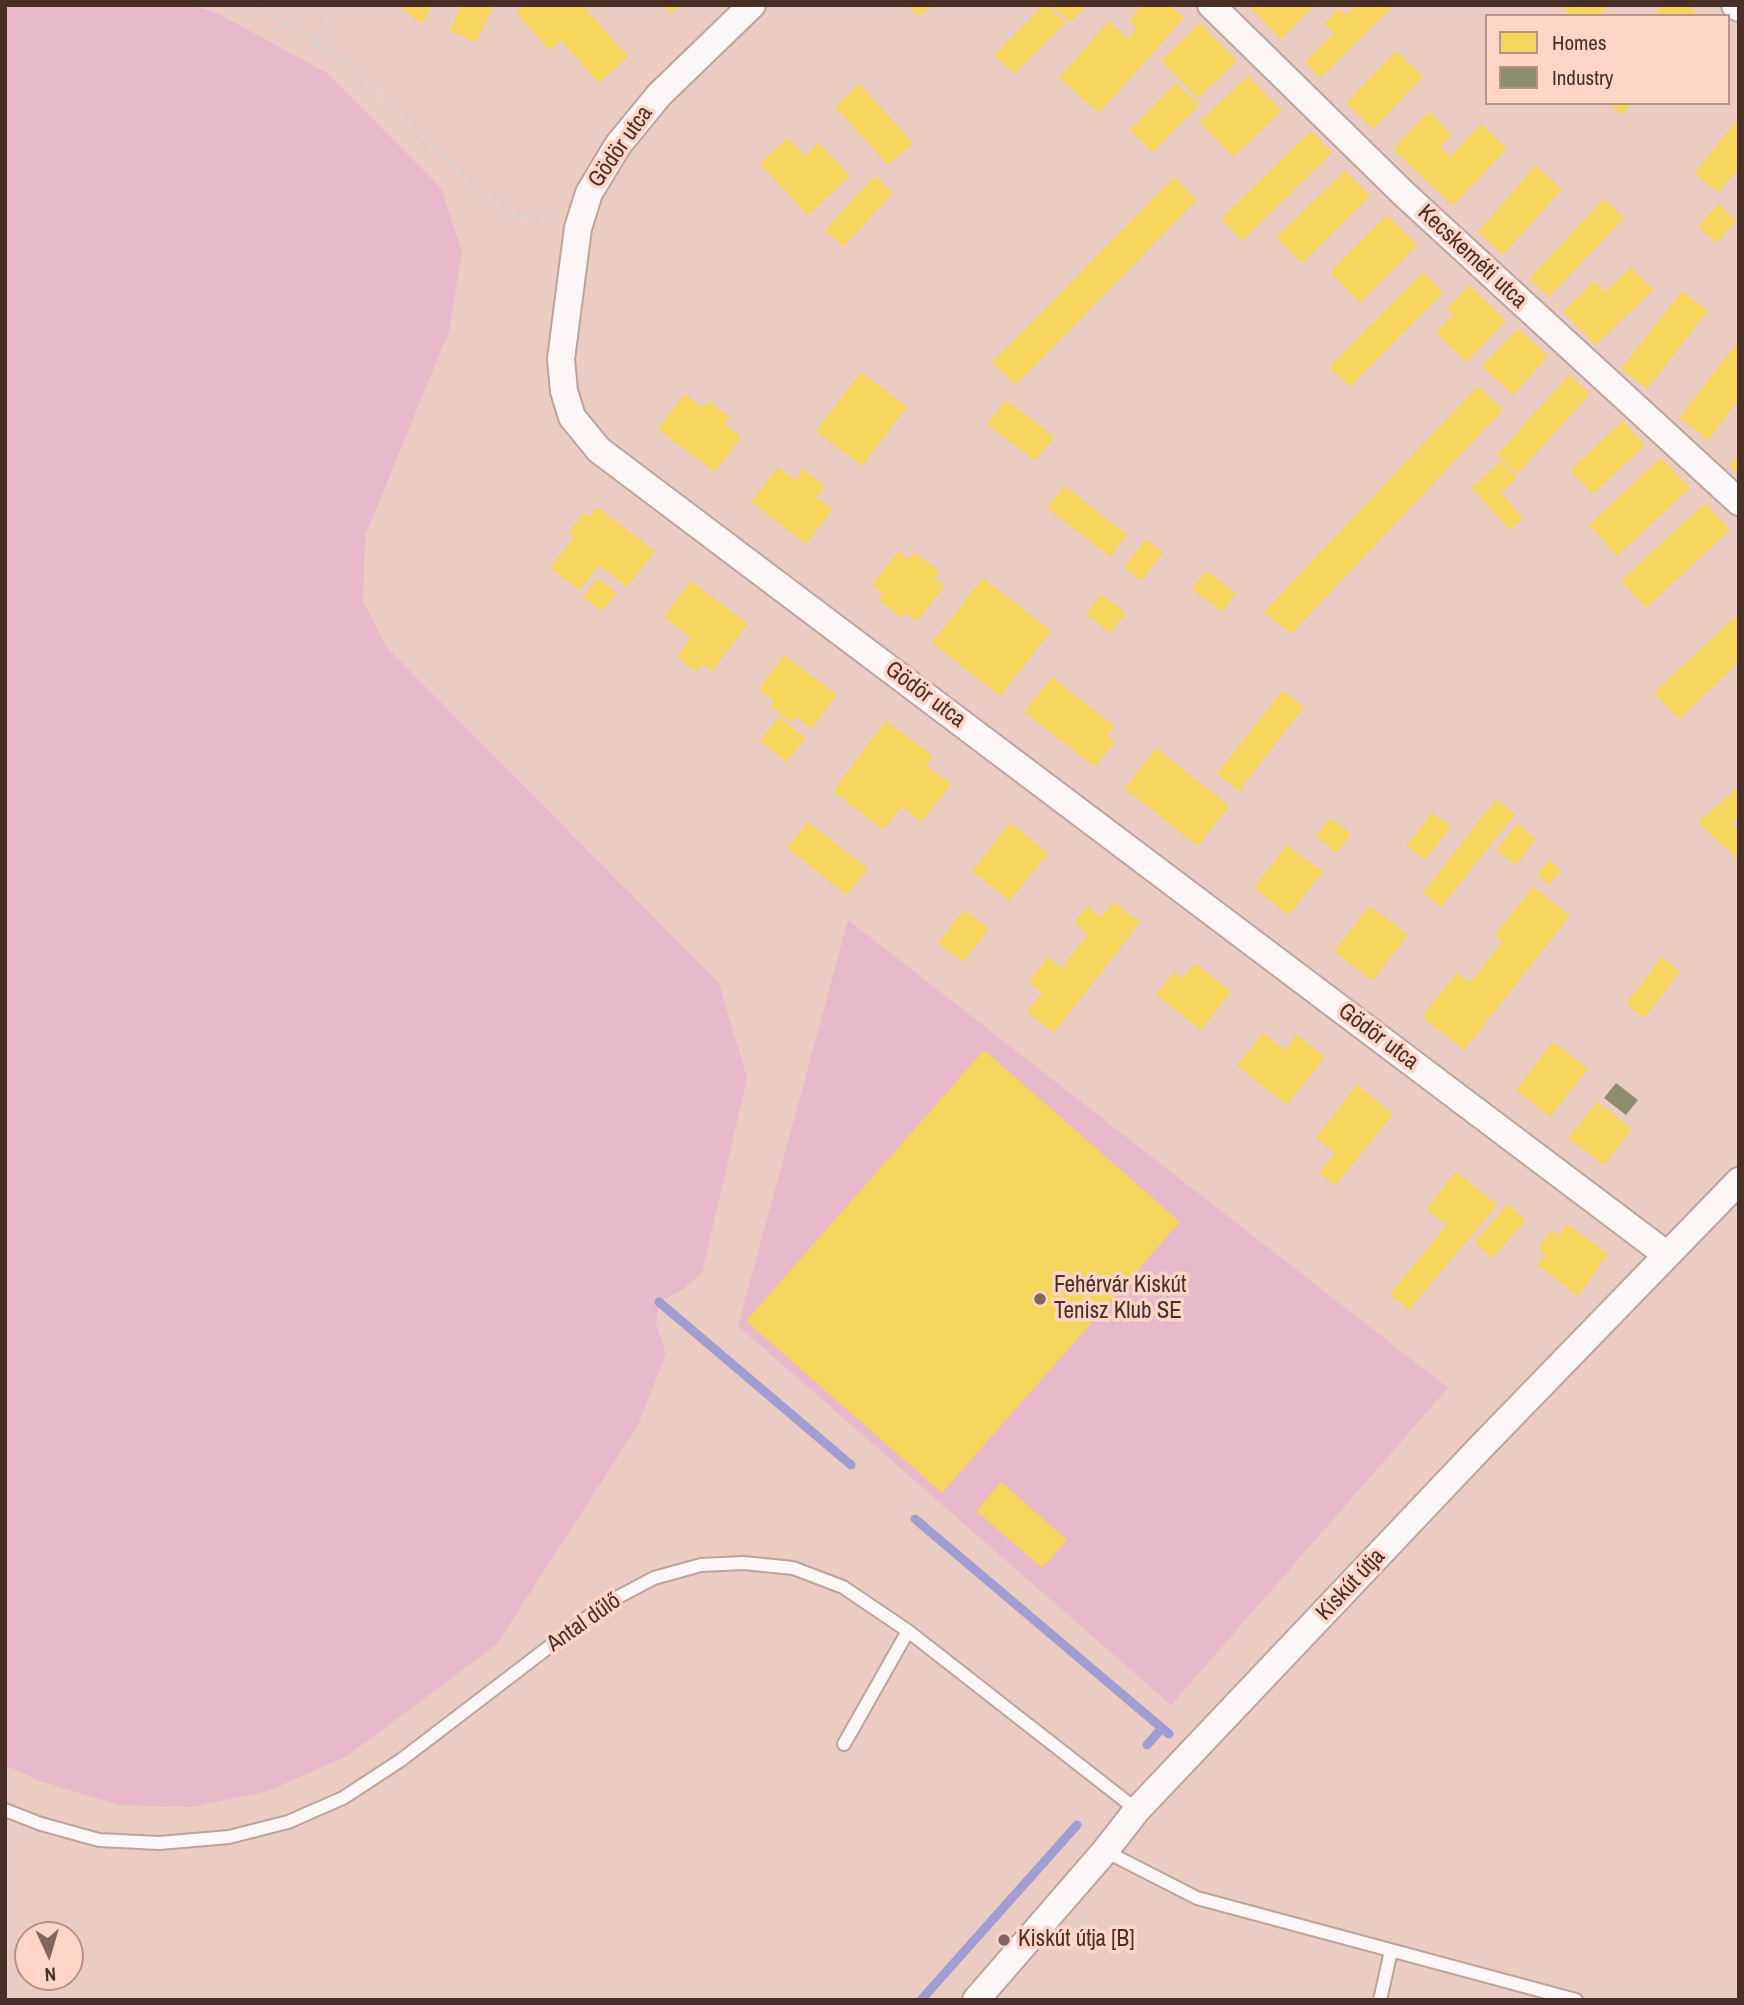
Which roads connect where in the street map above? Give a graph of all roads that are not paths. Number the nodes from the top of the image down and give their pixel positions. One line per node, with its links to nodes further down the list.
1 (752, 5): 5 (street, Gödör utca)
2 (1211, 5): 3 (street, Kecskeméti utca)
3 (1739, 502)
4 (1739, 1181): 5 (street, Kiskút útja)
5 (1667, 1255): 9 (street, Kiskút útja)
6 (908, 1630): 7 (lane); 8 (lane, Antal dűlő); 9 (lane, Antal dűlő)
7 (844, 1744)
8 (5, 1810)
9 (1137, 1810): 10 (street, Kiskút útja)
10 (1105, 1851): 11 (lane); 12 (street, Kiskút útja)
11 (1391, 1951): 13 (lane); 14 (lane)
12 (976, 2000)
13 (1380, 2000)
14 (1576, 2000)

